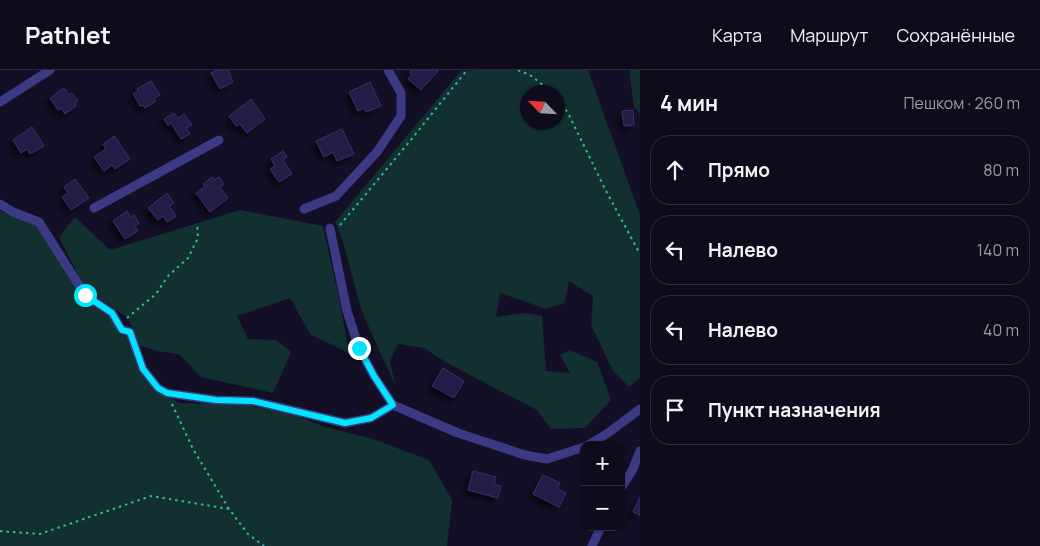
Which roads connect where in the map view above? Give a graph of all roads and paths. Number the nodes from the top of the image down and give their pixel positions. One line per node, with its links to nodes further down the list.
1 (50, 70): 6 (street)
2 (388, 70): 11 (street)
3 (467, 70): 13 (path)
4 (518, 70): 5 (path)
5 (543, 85)
6 (0, 102)
7 (565, 109): 14 (path)
8 (219, 140): 10 (street)
9 (0, 204): 15 (street)
10 (94, 208)
11 (304, 209)
12 (197, 223): 15 (path)
13 (331, 231): 17 (street)
14 (640, 254)
15 (122, 330): 16 (street)
16 (167, 393): 17 (street); 23 (path)
17 (393, 405): 20 (street)
18 (640, 408): 19 (street)
19 (595, 441)
20 (580, 448)
21 (640, 451): 22 (street)
22 (622, 486)
23 (229, 509): 24 (path); 26 (path)
24 (0, 531)
25 (599, 531): 27 (street)
26 (264, 546)
27 (592, 546)

